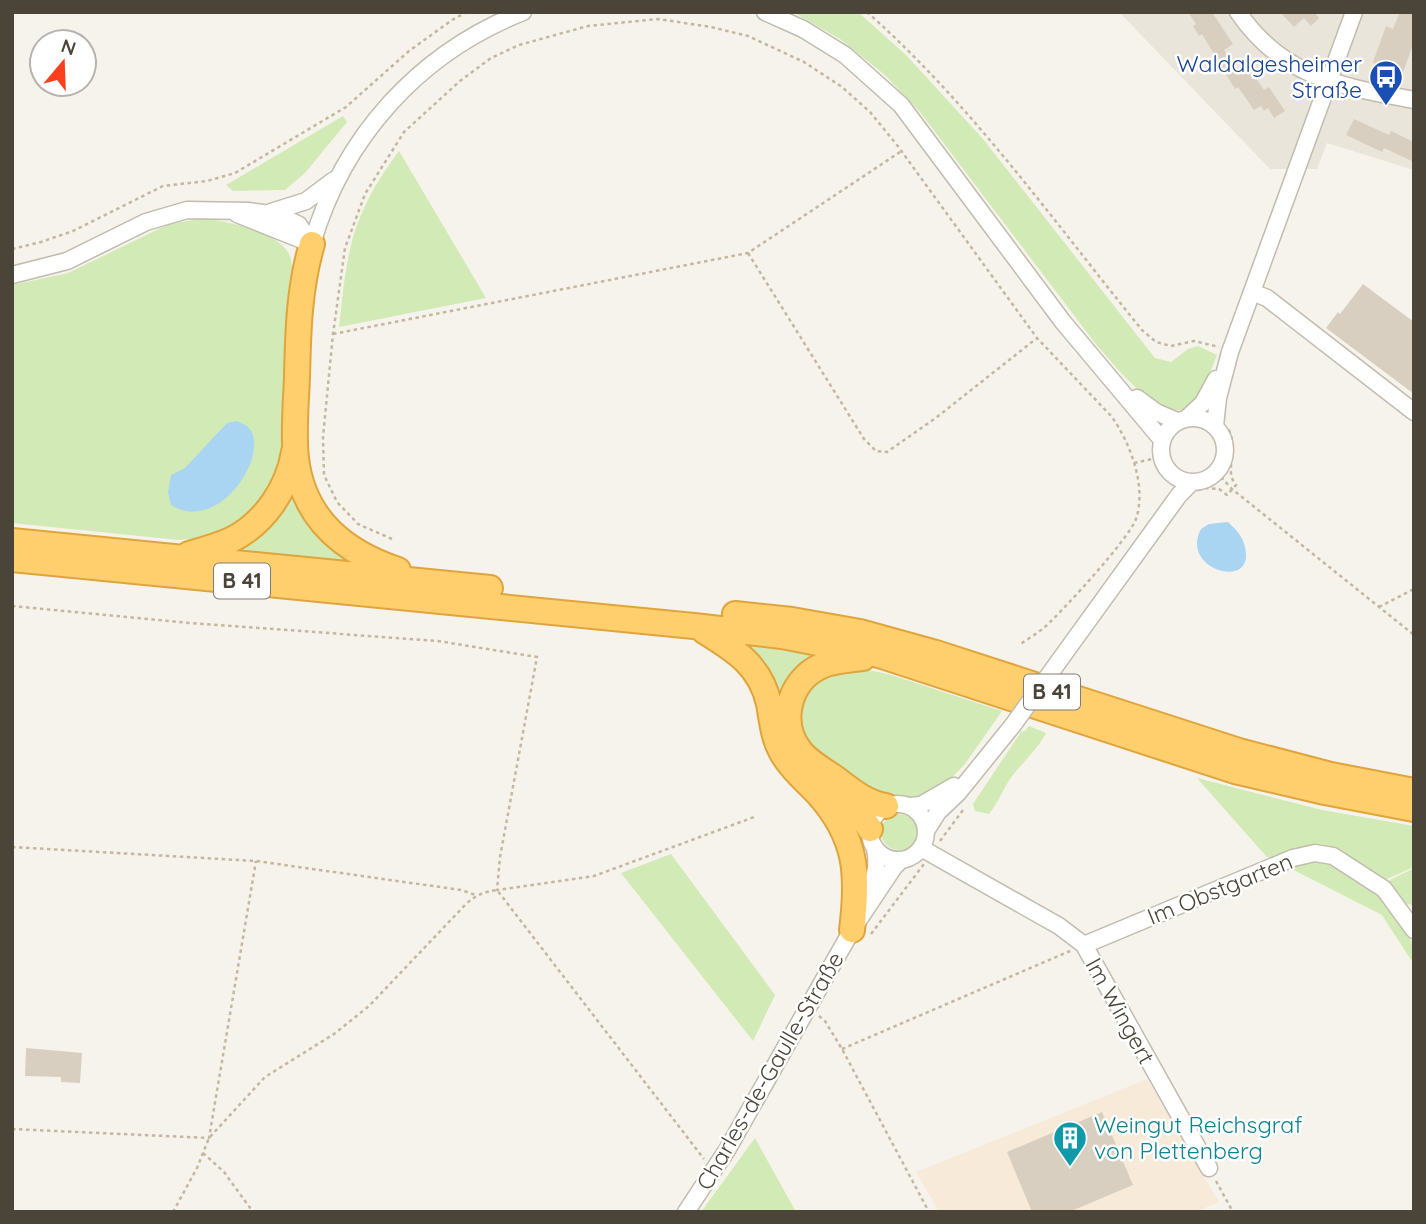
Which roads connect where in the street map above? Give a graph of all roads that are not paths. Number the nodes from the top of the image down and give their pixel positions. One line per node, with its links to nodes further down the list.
1 (523, 12): 7 (street, B 41)
2 (765, 12): 14 (street)
3 (1238, 12): 5 (street)
4 (1354, 12): 5 (street)
5 (1328, 82): 6 (street); 12 (street)
6 (1414, 100)
7 (338, 176): 9 (street); 10 (street, B 41)
8 (229, 210): 9 (street); 10 (street); 11 (street)
9 (267, 213): 10 (street)
10 (312, 244): 19 (highway, B 41)
11 (12, 275)
12 (1252, 292): 13 (street); 15 (street)
13 (1230, 352): 16 (street); 17 (street)
14 (1105, 372): 16 (street); 18 (street)
15 (1414, 412)
16 (1182, 420): 17 (street); 18 (street)
17 (1215, 426): 21 (street)
18 (1162, 440): 20 (street)
19 (295, 444): 24 (highway, B 41); 26 (highway, B 41)
20 (1166, 465): 21 (street); 22 (street)
21 (1192, 482): 22 (street)
22 (1153, 529): 29 (street, bridge)
23 (12, 541): 24 (highway, B 41)
24 (181, 557): 26 (highway, B 41)
25 (12, 559): 27 (highway, B 41)
26 (437, 583): 31 (highway, B 41)
27 (694, 626): 28 (highway, B 41); 30 (highway, B 41)
28 (879, 655): 32 (highway, B 41); 33 (highway, B 41)
29 (978, 768): 32 (street); 34 (street)
30 (796, 771): 35 (highway, B 41); 39 (highway, B 41)
31 (1414, 791)
32 (898, 806): 34 (street); 35 (street)
33 (1414, 809)
34 (926, 831): 36 (street)
35 (872, 839): 37 (street); 39 (street, Charles-de-Gaulle-Straße)
36 (926, 851): 37 (street); 40 (street, Im Wingert)
37 (901, 860): 39 (street, Charles-de-Gaulle-Straße)
38 (1414, 930): 40 (street, Im Obstgarten)
39 (859, 936): 42 (street, Charles-de-Gaulle-Straße)
40 (1084, 945): 41 (street, Im Wingert)
41 (1209, 1168)
42 (686, 1212)

